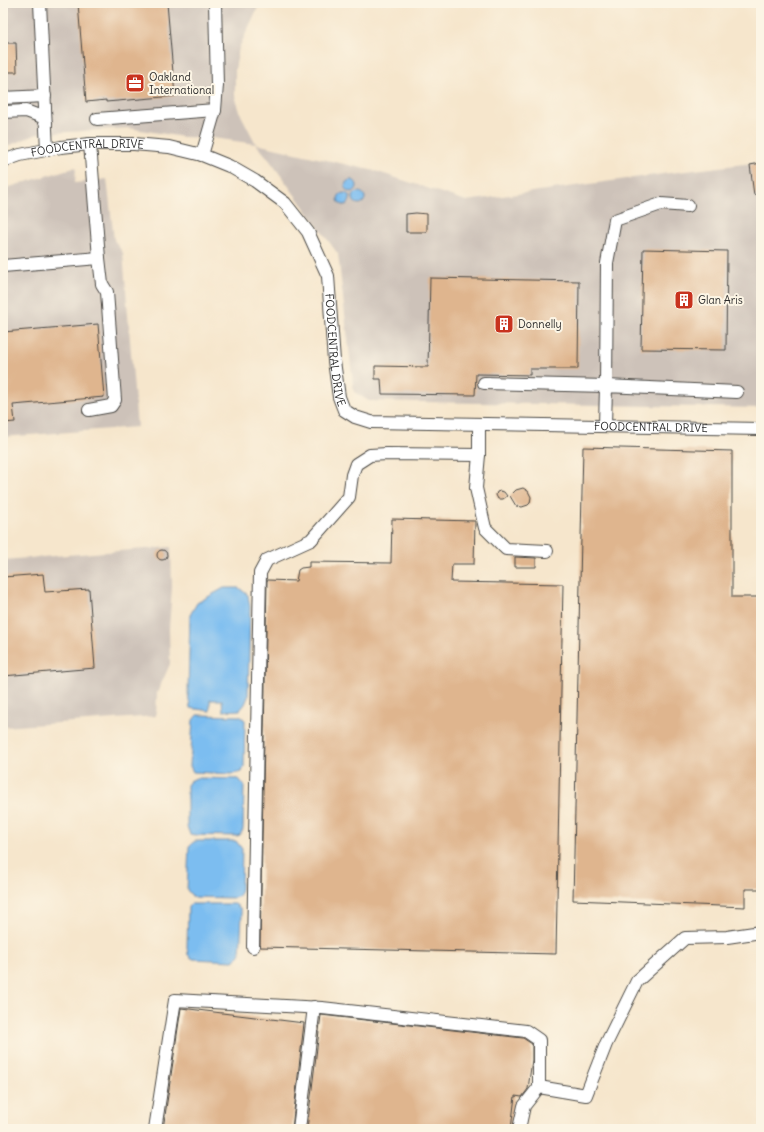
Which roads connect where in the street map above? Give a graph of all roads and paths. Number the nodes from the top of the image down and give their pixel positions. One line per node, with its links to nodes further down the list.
1 (40, 3): 3 (street)
2 (215, 3): 5 (street)
3 (45, 96): 4 (street); 8 (street)
4 (3, 98)
5 (215, 110): 7 (street); 11 (street)
6 (3, 112): 8 (street)
7 (97, 119)
8 (46, 123): 10 (street)
9 (90, 144): 10 (street, FOODCENTRAL DRIVE); 11 (street, FOODCENTRAL DRIVE); 14 (street)
10 (47, 150): 12 (street, FOODCENTRAL DRIVE)
11 (202, 155): 20 (street, FOODCENTRAL DRIVE)
12 (3, 161)
13 (688, 206): 17 (street)
14 (99, 258): 15 (street); 19 (street)
15 (3, 266)
16 (484, 383): 17 (street)
17 (606, 386): 18 (street); 21 (street)
18 (737, 392)
19 (89, 410)
20 (479, 425): 21 (street, FOODCENTRAL DRIVE); 23 (street)
21 (605, 426): 22 (street, FOODCENTRAL DRIVE)
22 (761, 429)
23 (479, 455): 24 (street); 26 (street)
24 (547, 551)
25 (761, 932): 28 (street)
26 (253, 947)
27 (314, 1008): 28 (street); 29 (street); 30 (street)
28 (539, 1087): 31 (street)
29 (155, 1129)
30 (299, 1129)
31 (519, 1129)

